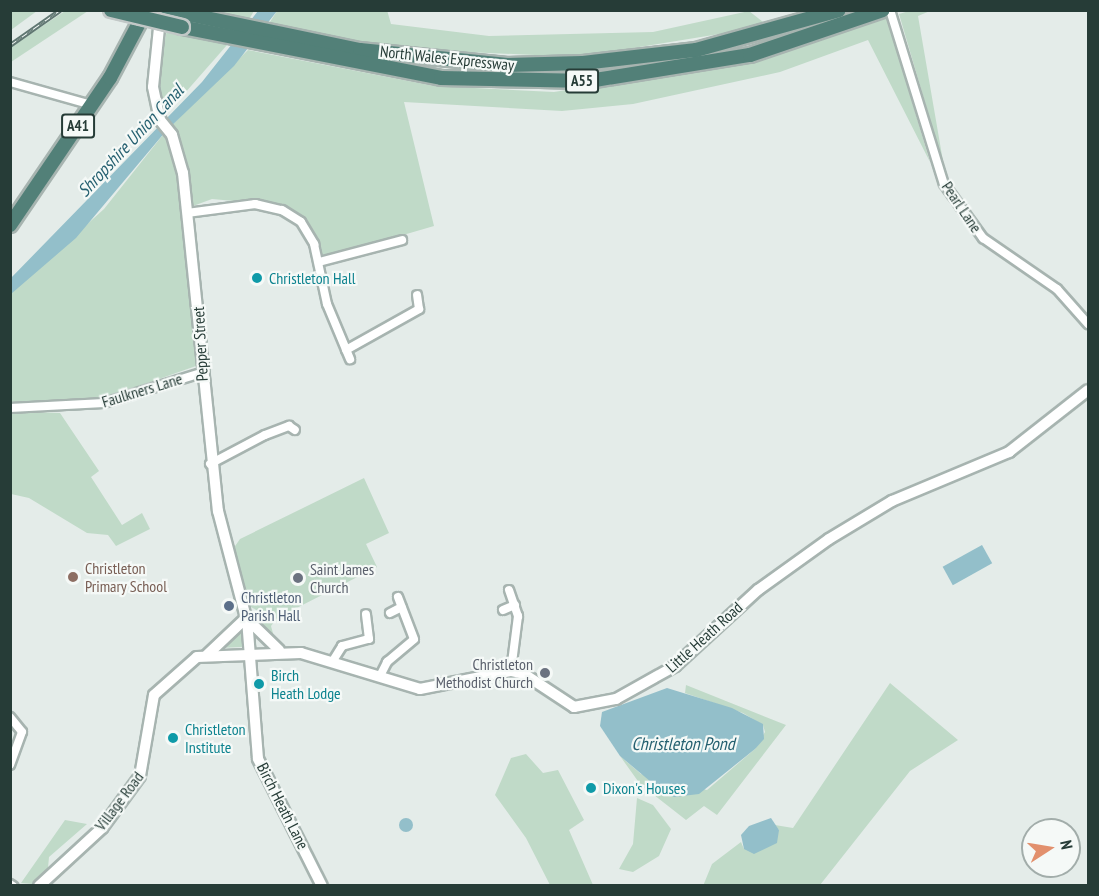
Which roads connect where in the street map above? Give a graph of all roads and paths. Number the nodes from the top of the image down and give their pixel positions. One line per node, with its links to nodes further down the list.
1 (111, 10): 6 (highway, North Wales Expressway / A55, bridge)
2 (168, 10): 6 (highway, North Wales Expressway / A55)
3 (839, 10): 9 (highway, North Wales Expressway / A55)
4 (883, 10): 9 (highway, North Wales Expressway / A55)
5 (890, 10): 17 (street, Pearl Lane)
6 (184, 21): 9 (highway, North Wales Expressway / A55)
7 (139, 23): 11 (highway, A41)
8 (159, 28): 12 (street, Pepper Street)
9 (279, 42)
10 (10, 82): 11 (street)
11 (92, 105): 13 (highway, A41)
12 (187, 213): 15 (street); 20 (street, Pepper Street)
13 (10, 225)
14 (402, 240): 15 (street)
15 (319, 262): 18 (street)
16 (417, 295): 18 (street)
17 (1089, 324)
18 (346, 350): 19 (street)
19 (350, 359)
20 (201, 373): 22 (street, Faulkners Lane); 24 (street, Pepper Street)
21 (1089, 390): 37 (street, Little Heath Road)
22 (10, 408)
23 (295, 430): 24 (street)
24 (210, 464): 32 (street, Pepper Street)
25 (509, 590): 27 (street)
26 (398, 597): 28 (street)
27 (515, 605): 29 (street); 37 (street)
28 (402, 607): 30 (street); 38 (street)
29 (503, 610)
30 (390, 613)
31 (366, 614): 36 (street)
32 (247, 618): 33 (street); 34 (street, Pepper Street); 35 (street)
33 (279, 650): 34 (street); 36 (street)
34 (248, 653): 35 (street, Village Road); 42 (street, Birch Heath Lane)
35 (207, 655): 41 (street, Village Road)
36 (334, 659): 38 (street)
37 (511, 671): 38 (street)
38 (380, 676)
39 (10, 717): 40 (street)
40 (10, 765)
41 (39, 885)
42 (322, 885)

